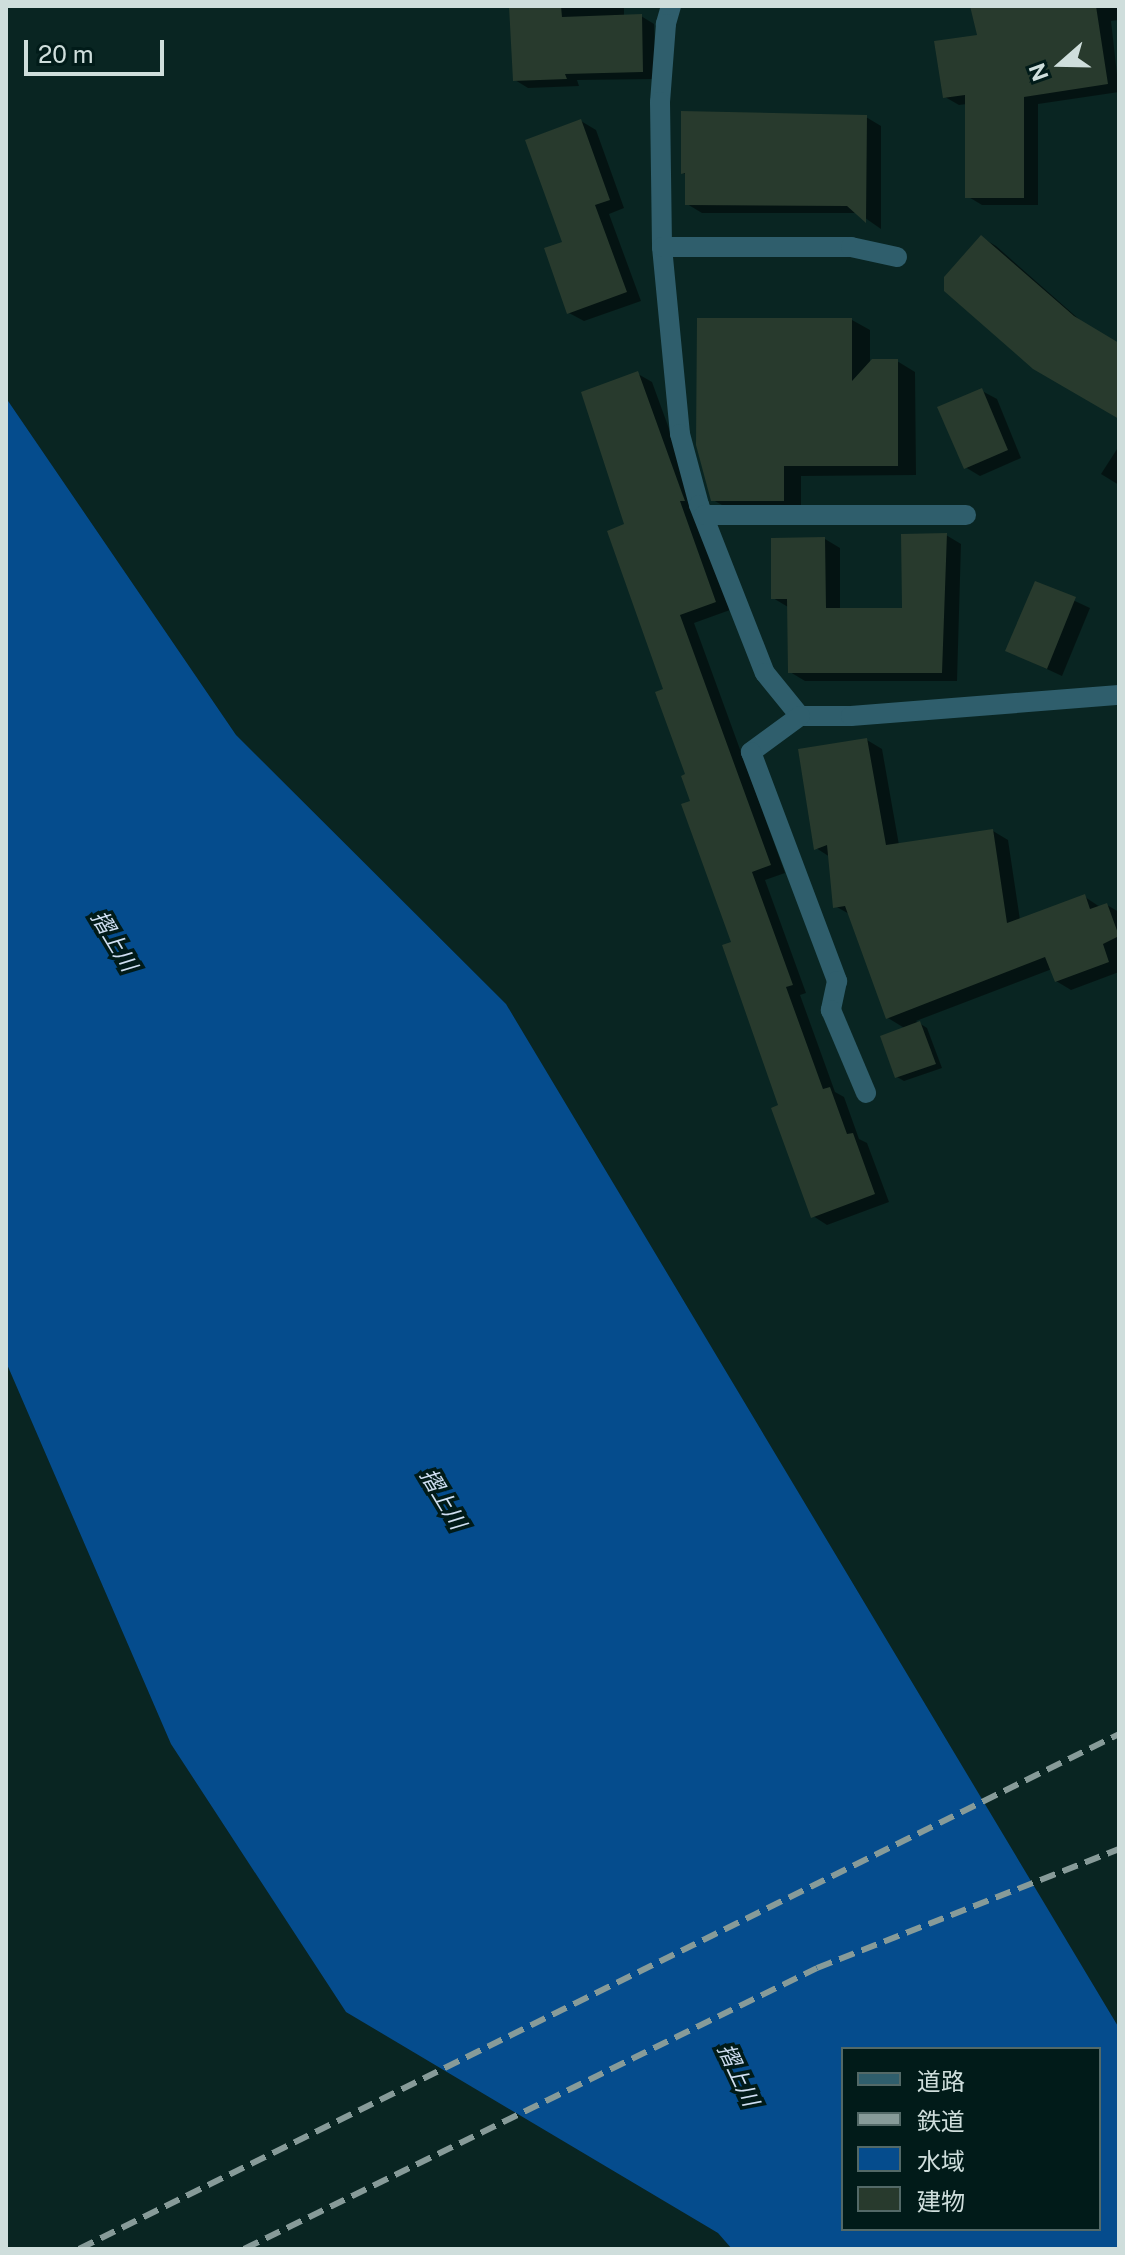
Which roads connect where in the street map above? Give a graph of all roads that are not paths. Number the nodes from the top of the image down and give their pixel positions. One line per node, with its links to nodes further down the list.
1 (671, 6): 2 (street)
2 (662, 247): 3 (street); 4 (street)
3 (897, 257)
4 (704, 515): 5 (street); 7 (street)
5 (966, 515)
6 (1119, 695): 7 (street)
7 (800, 716): 8 (street)
8 (866, 1093)

